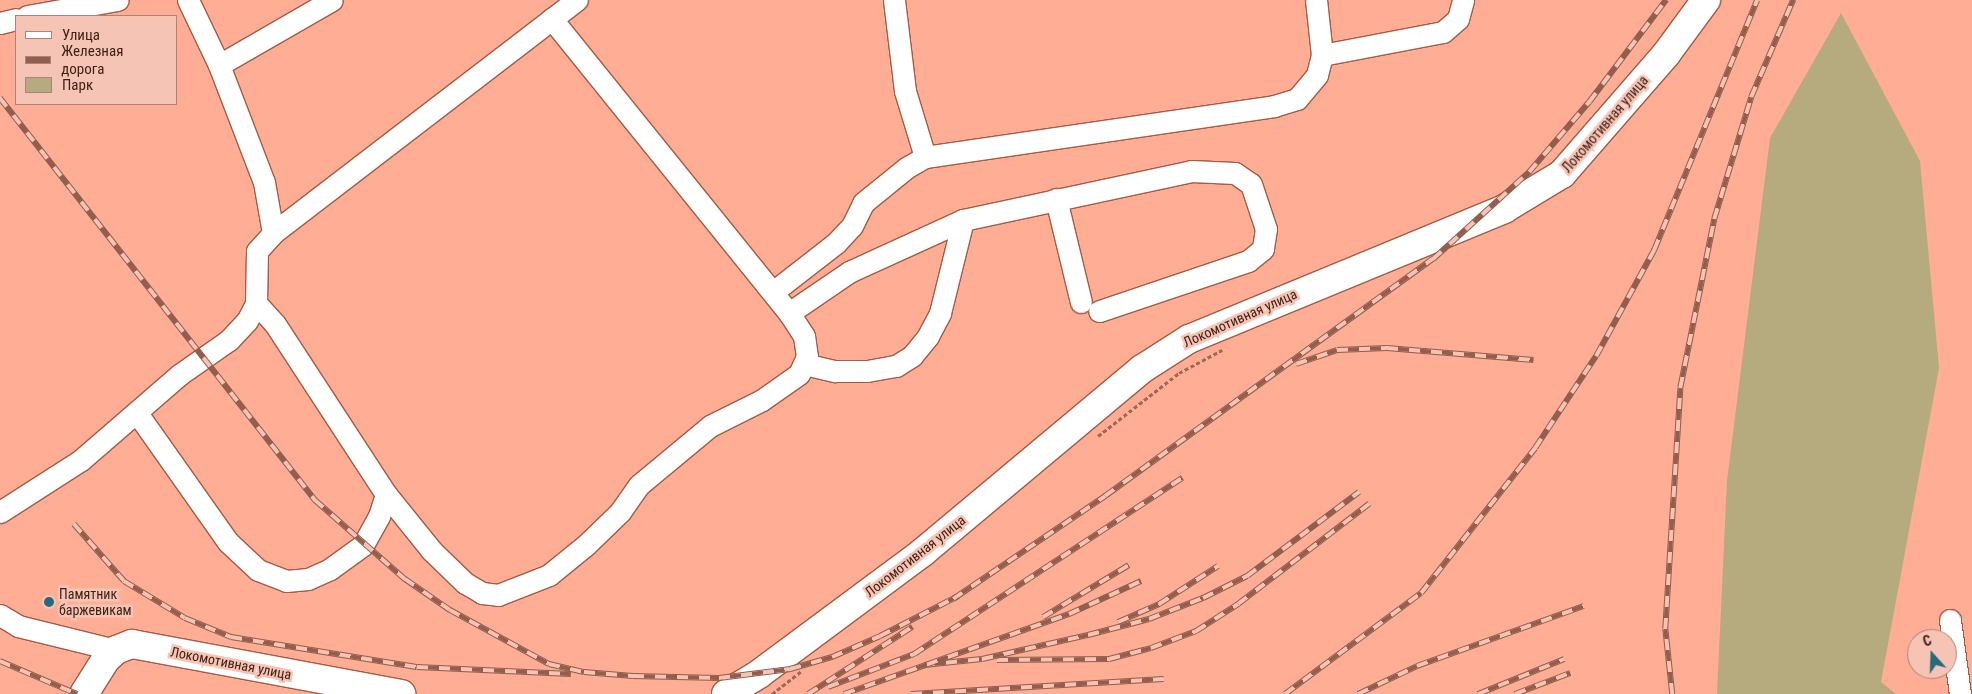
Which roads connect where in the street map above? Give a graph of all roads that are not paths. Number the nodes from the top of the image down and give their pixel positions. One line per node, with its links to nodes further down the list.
1 (118, 0): 9 (lane)
2 (188, 0): 14 (lane)
3 (332, 0): 14 (lane)
4 (577, 0): 11 (lane)
5 (894, 0): 15 (lane)
6 (1316, 0): 13 (lane)
7 (1463, 0): 13 (lane)
8 (1706, 0): 31 (main road, Локомотивная улица)
9 (33, 15)
10 (15, 19): 12 (lane)
11 (552, 19): 18 (lane); 19 (lane)
12 (0, 23)
13 (1322, 55): 15 (lane)
14 (219, 65): 18 (lane)
15 (925, 157): 19 (lane)
16 (1056, 199): 16 (lane); 17 (lane)
17 (964, 220): 21 (lane); 22 (lane)
18 (273, 233): 20 (lane)
19 (773, 292): 21 (lane)
20 (256, 303): 23 (lane); 24 (lane)
21 (789, 313): 22 (lane)
22 (804, 364): 24 (lane)
23 (137, 413): 24 (lane); 25 (lane)
24 (386, 494)
25 (0, 512)
26 (0, 615): 28 (lane)
27 (1950, 620): 32 (lane)
28 (116, 650): 29 (main road); 30 (main road, Локомотивная улица)
29 (84, 694)
30 (401, 694)
31 (726, 694)
32 (1960, 694)

